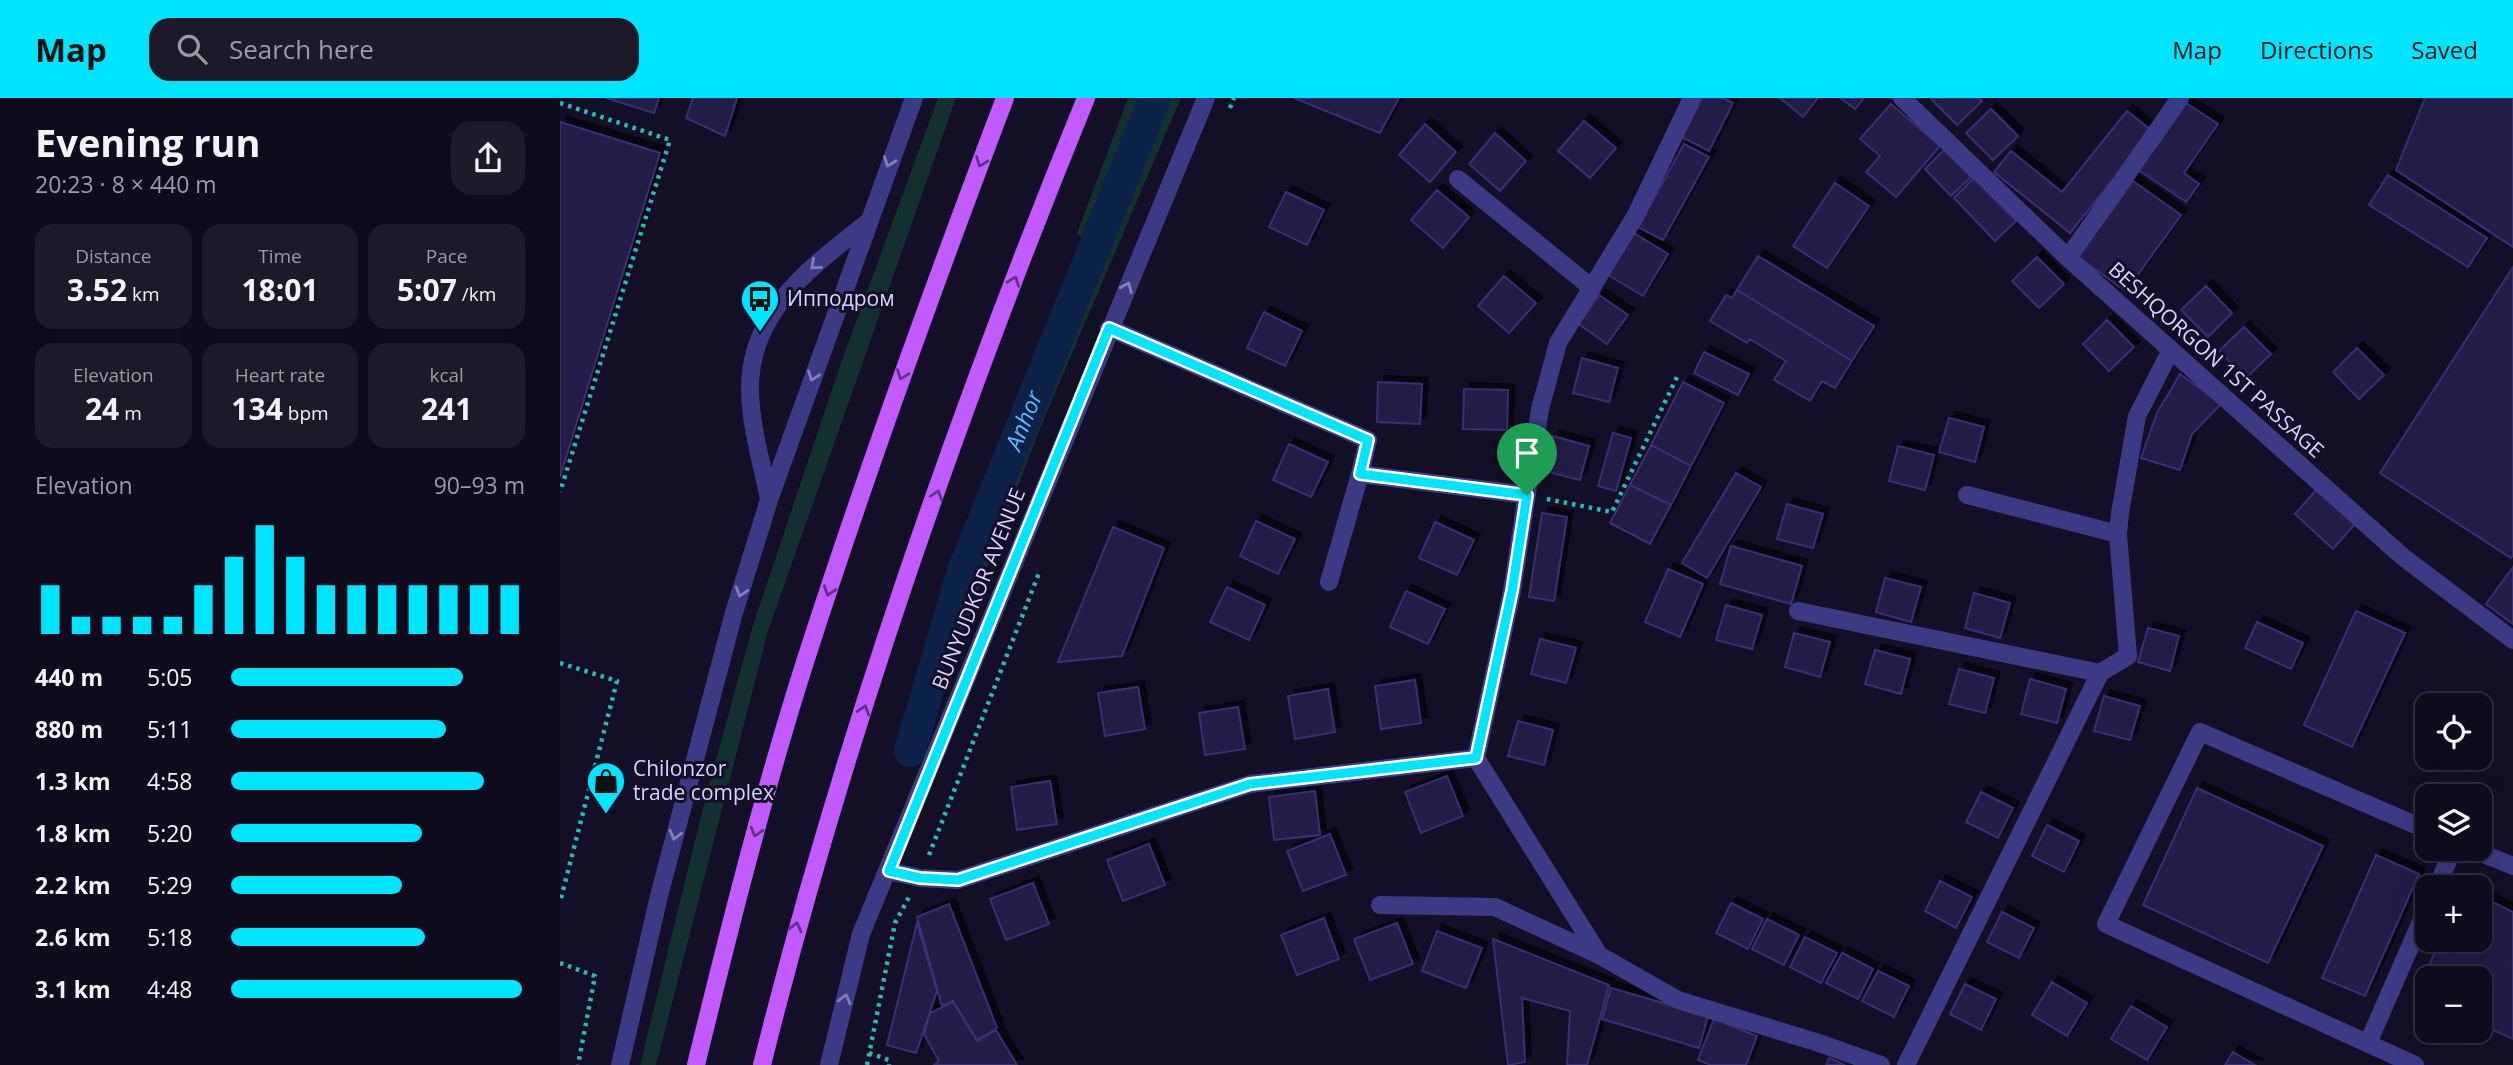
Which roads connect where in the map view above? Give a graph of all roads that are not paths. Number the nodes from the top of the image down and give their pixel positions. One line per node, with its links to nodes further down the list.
1 (914, 98): 9 (street, one-way to 9)
2 (1005, 98): 33 (main road, one-way to 33)
3 (1086, 98): 34 (main road, one-way to 3)
4 (1206, 98): 12 (street, BUNYUDKOR AVENUE, one-way to 4)
5 (1692, 98): 11 (street)
6 (1902, 98): 10 (street, BESHQORGON 1ST PASSAGE)
7 (2180, 98): 10 (street)
8 (1458, 179): 11 (street)
9 (868, 222): 17 (street, one-way to 17); 17 (street, one-way to 17)
10 (2068, 258): 13 (street, BESHQORGON 1ST PASSAGE)
11 (1592, 288): 15 (street)
12 (1109, 328): 14 (street); 27 (street, BUNYUDKOR AVENUE)
13 (2171, 350): 18 (street); 21 (street, BESHQORGON 1ST PASSAGE)
14 (1360, 474): 15 (street); 19 (street)
15 (1527, 495): 23 (street)
16 (1967, 495): 18 (street)
17 (769, 500): 32 (street, one-way to 32)
18 (2118, 534): 22 (street)
19 (1329, 582)
20 (1798, 611): 22 (street)
21 (2513, 640)
22 (2100, 673): 37 (street)
23 (1476, 758): 27 (street); 30 (street)
24 (2415, 825): 31 (street)
25 (2492, 858): 26 (street)
26 (2513, 866)
27 (889, 871): 35 (street, BUNYUDKOR AVENUE, one-way to 27)
28 (1380, 905): 30 (street)
29 (2415, 935): 31 (street)
30 (1599, 955): 36 (street)
31 (2368, 1043): 38 (street)
32 (620, 1065)
33 (696, 1065)
34 (762, 1065)
35 (829, 1065)
36 (1881, 1065)
37 (1906, 1065)
38 (2415, 1065)

